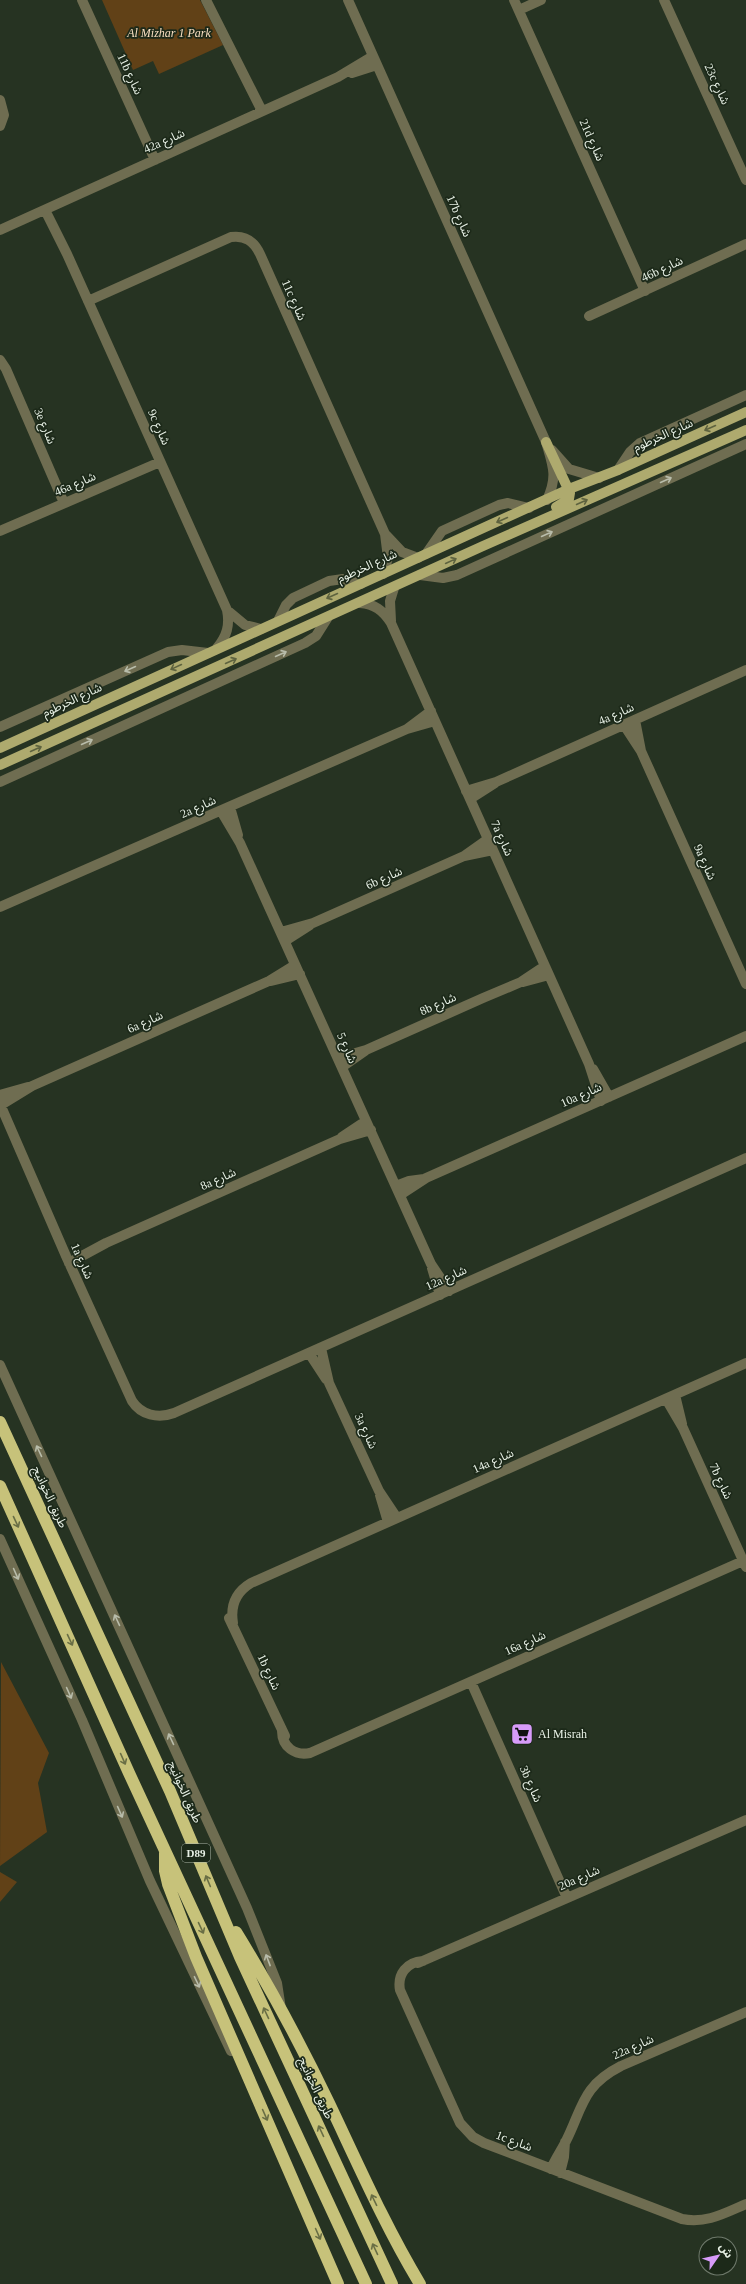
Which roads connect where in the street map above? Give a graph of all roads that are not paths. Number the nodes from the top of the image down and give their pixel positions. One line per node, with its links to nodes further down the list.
1 (82, 0): 12 (street, 11b شارع)
2 (206, 0): 10 (street)
3 (348, 0): 8 (street, 17b شارع)
4 (514, 0): 7 (street, 21d شارع)
5 (541, 0): 7 (street)
6 (664, 0): 13 (street, 23c شارع)
7 (519, 10): 17 (street, 21d شارع)
8 (375, 60): 10 (street, 42a شارع); 24 (street, 17b شارع)
9 (0, 100): 11 (street)
10 (259, 113): 12 (street, 42a شارع)
11 (0, 126)
12 (155, 160): 14 (street, 42a شارع)
13 (746, 180)
14 (48, 208): 15 (street, 42a شارع); 18 (street, 9c شارع)
15 (0, 230)
16 (746, 244): 17 (street, 46b شارع)
17 (645, 291): 19 (street, 46b شارع)
18 (88, 301): 26 (street, 9c شارع); 34 (street, 11c شارع)
19 (589, 316)
20 (0, 360): 31 (street, 3e شارع)
21 (746, 395): 27 (street)
22 (746, 412): 27 (main road, شارع الخرطوم, one-way to 27)
23 (746, 430): 35 (main road, one-way to 23)
24 (546, 442): 28 (street, 17b شارع); 29 (main road); 30 (street, 17b شارع)
25 (746, 444): 38 (street, one-way to 25)
26 (160, 462): 31 (street, 46a شارع); 42 (street, 9c شارع)
27 (618, 470): 28 (main road, شارع الخرطوم)
28 (599, 478): 29 (main road, شارع الخرطوم)
29 (569, 489): 30 (main road, شارع الخرطوم); 35 (main road)
30 (547, 500): 32 (main road, شارع الخرطوم)
31 (64, 503): 33 (street, 46a شارع)
32 (528, 508): 36 (main road, شارع الخرطوم, one-way to 36); 36 (street)
33 (0, 531)
34 (385, 534): 36 (street, 11c شارع); 37 (street, 11c شارع)
35 (483, 546): 38 (main road, one-way to 35)
36 (422, 556): 37 (main road, شارع الخرطوم)
37 (383, 574): 39 (main road, شارع الخرطوم)
38 (420, 576): 40 (main road)
39 (360, 584): 44 (main road, شارع الخرطوم, one-way to 44); 44 (street)
40 (394, 588): 41 (main road); 45 (street, 7a شارع)
41 (360, 603): 43 (main road); 45 (street, 7a شارع)
42 (227, 610): 46 (street, 9c شارع); 47 (street, 9c شارع)
43 (328, 617): 51 (main road, one-way to 43); 60 (street, one-way to 43)
44 (278, 621): 46 (main road, شارع الخرطوم)
45 (391, 623): 50 (street, 7a شارع)
46 (261, 629): 47 (main road, شارع الخرطوم)
47 (212, 651): 49 (main road, شارع الخرطوم, one-way to 49); 55 (street, one-way to 55)
48 (746, 670): 52 (street, 4a شارع)
49 (129, 688): 51 (main road); 57 (main road, شارع الخرطوم)
50 (430, 711): 53 (street, 7a شارع); 56 (street, 2a شارع)
51 (101, 719): 59 (main road, one-way to 51)
52 (635, 720): 54 (street, 4a شارع); 58 (street, 9a شارع)
53 (435, 721): 56 (street, 2a شارع); 61 (street, 7a شارع)
54 (624, 725): 58 (street, 9a شارع); 61 (street, 4a شارع)
55 (0, 727)
56 (406, 729): 62 (street, 2a شارع)
57 (0, 748)
58 (641, 751): 70 (street, 9a شارع)
59 (0, 765)
60 (0, 782)
61 (468, 795): 63 (street, 7a شارع)
62 (226, 809): 66 (street, 2a شارع); 67 (street, شارع 5)
63 (488, 839): 64 (street, 7a شارع); 65 (street, 6b شارع)
64 (493, 850): 65 (street, 6b شارع); 69 (street, 7a شارع)
65 (464, 856): 67 (street, 6b شارع)
66 (0, 907)
67 (283, 937): 68 (street, شارع 5)
68 (298, 970): 72 (street, شارع 5); 73 (street, 6a شارع)
69 (547, 971): 72 (street, 8b شارع); 75 (street, 7a شارع)
70 (746, 984)
71 (746, 1036): 75 (street, 10a شارع)
72 (340, 1062): 77 (street, شارع 5)
73 (32, 1086): 74 (street, 6a شارع); 76 (street, 6a شارع)
74 (0, 1095)
75 (605, 1099): 79 (street, 10a شارع)
76 (0, 1105): 80 (street, 1a شارع)
77 (368, 1125): 79 (street, شارع 5); 80 (street, 8a شارع)
78 (746, 1158): 81 (street, 12a شارع)
79 (398, 1190): 81 (street, شارع 5)
80 (67, 1260): 88 (street, 1a شارع)
81 (444, 1293): 82 (street, 12a شارع)
82 (321, 1348): 83 (street, 12a شارع); 86 (street, 3a شارع)
83 (309, 1353): 86 (street, 3a شارع); 88 (street, 12a شارع)
84 (0, 1364): 102 (street, one-way to 84)
85 (746, 1364): 87 (street, 14a شارع)
86 (329, 1382): 91 (street, 3a شارع)
87 (671, 1397): 91 (street, 14a شارع); 93 (street, 7b شارع)
88 (154, 1415)
89 (0, 1422): 100 (highway, طريق الخوانيج / D89, one-way to 89)
90 (0, 1486): 98 (highway, D89, one-way to 98)
91 (392, 1520): 94 (street, 14a شارع)
92 (0, 1538): 104 (street, one-way to 104)
93 (745, 1564): 95 (street, 16a شارع)
94 (231, 1601): 96 (street, 1b شارع)
95 (471, 1682): 96 (street, 16a شارع); 99 (street, 3b شارع)
96 (295, 1749)
97 (746, 1820): 99 (street, 20a شارع)
98 (165, 1850): 104 (highway); 108 (highway, D89, one-way to 108)
99 (568, 1898): 101 (street, 20a شارع)
100 (217, 1902): 102 (highway); 109 (highway, طريق الخوانيج / D89, one-way to 100)
101 (404, 1976): 105 (street, 1c شارع)
102 (281, 2011): 110 (highway, one-way to 102)
103 (746, 2012): 105 (street, 22a شارع)
104 (249, 2080): 107 (highway, one-way to 107)
105 (555, 2171): 106 (street, 1c شارع)
106 (746, 2204)
107 (338, 2284)
108 (366, 2284)
109 (392, 2284)
110 (420, 2284)

